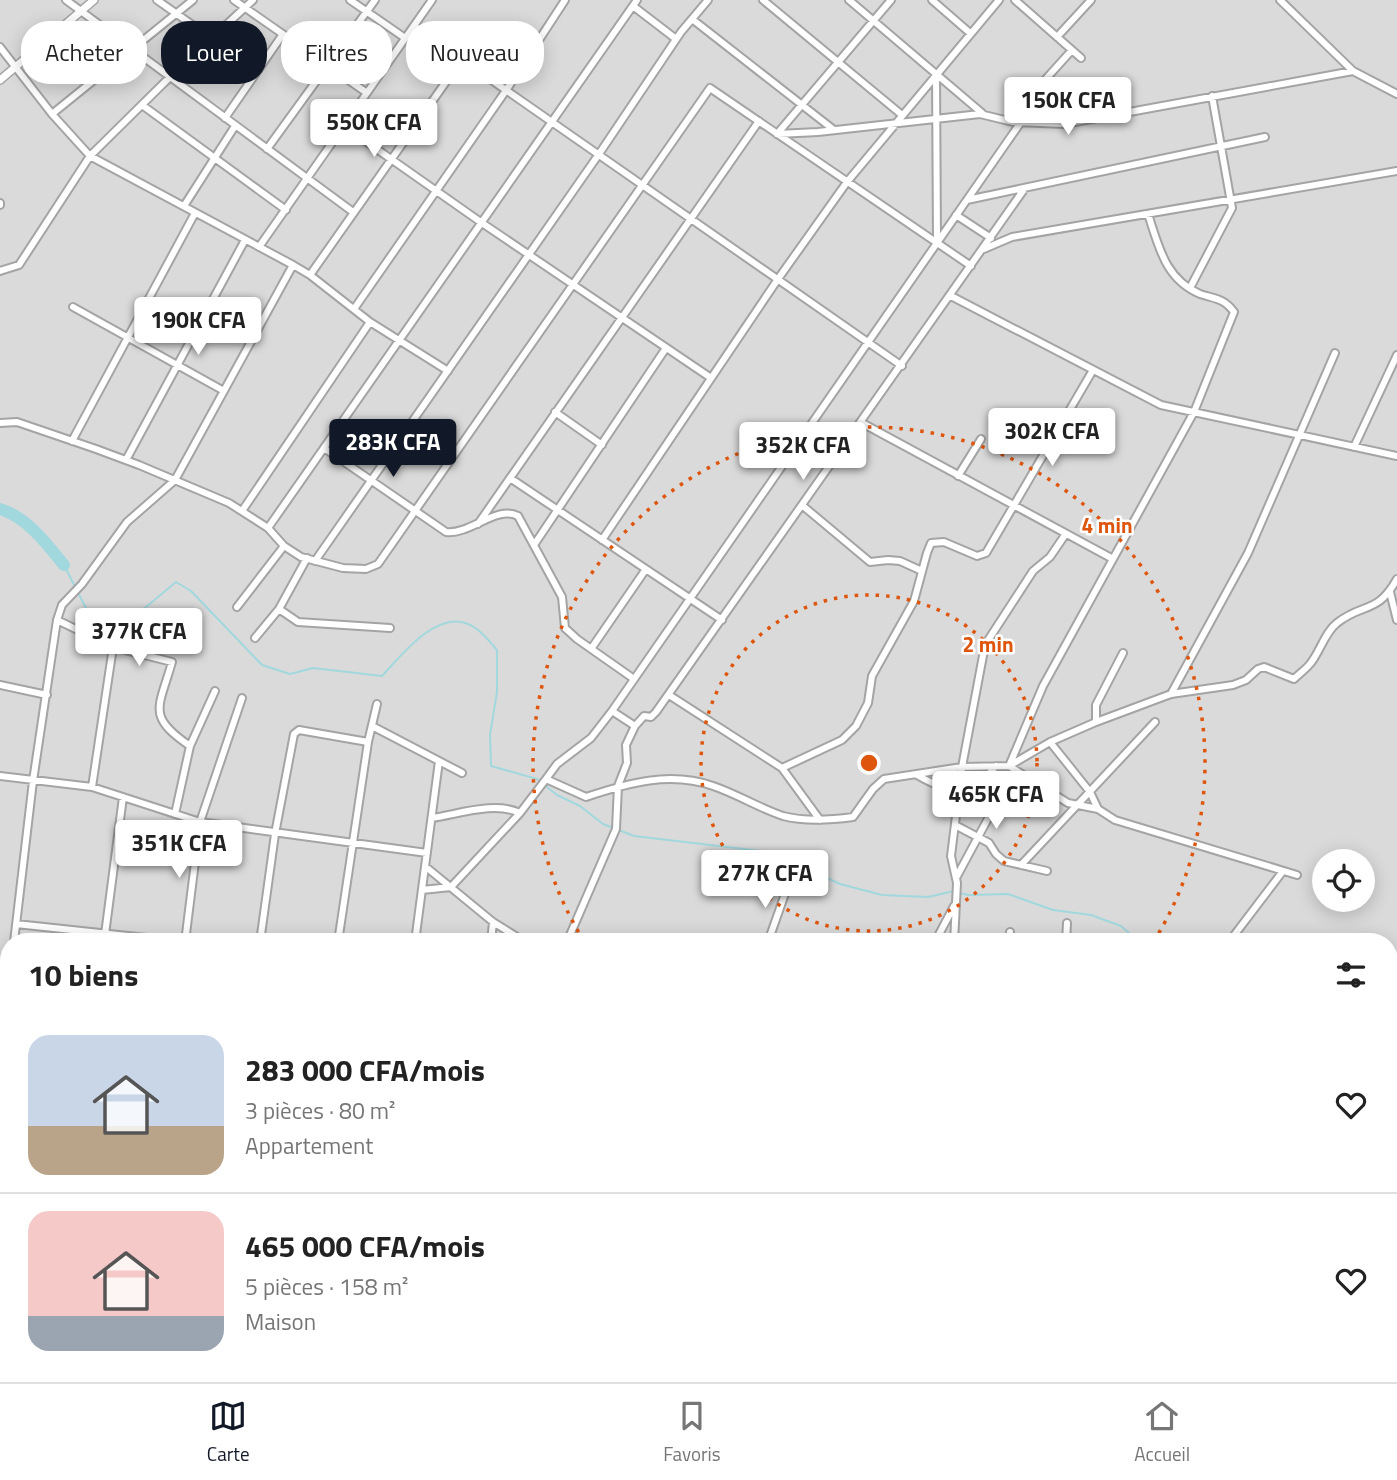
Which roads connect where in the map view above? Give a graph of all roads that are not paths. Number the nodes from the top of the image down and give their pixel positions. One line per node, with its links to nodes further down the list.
1 (66, 0): 22 (street)
2 (94, 0): 22 (street)
3 (158, 0): 24 (street)
4 (192, 0): 24 (street)
5 (234, 0): 21 (street)
6 (253, 0): 21 (street)
7 (350, 0): 23 (street)
8 (375, 0): 23 (street)
9 (432, 0): 30 (street)
10 (708, 0): 25 (street)
11 (763, 0): 42 (street)
12 (849, 0): 31 (street)
13 (891, 0): 31 (street)
14 (932, 0): 33 (street)
15 (999, 0): 33 (street)
16 (1015, 0): 36 (street)
17 (1091, 0): 36 (street)
18 (1280, 0): 44 (street)
19 (563, 1): 54 (street)
20 (635, 3): 38 (street); 66 (street)
21 (245, 8): 28 (street); 32 (street)
22 (80, 10): 26 (street); 43 (street)
23 (367, 11): 29 (street); 37 (street)
24 (176, 13): 27 (street); 34 (street)
25 (692, 19): 38 (street); 59 (street)
26 (95, 21)
27 (187, 21)
28 (230, 21)
29 (360, 21)
30 (417, 21)
31 (873, 21): 42 (street); 45 (street)
32 (281, 33)
33 (970, 33): 45 (street)
34 (147, 37)
35 (281, 37): 63 (street)
36 (1057, 37): 40 (street)
37 (405, 38): 55 (street)
38 (676, 39): 76 (street)
39 (0, 47): 43 (street)
40 (1072, 50): 41 (street); 67 (street)
41 (1081, 58)
42 (838, 62): 59 (street); 62 (street)
43 (15, 66): 46 (street); 60 (street)
44 (1353, 71): 56 (street); 57 (street)
45 (936, 74): 61 (street); 62 (street); 64 (street)
46 (0, 80)
47 (89, 84): 60 (street)
48 (163, 84): 58 (street)
49 (181, 84): 63 (street)
50 (315, 84): 75 (street)
51 (354, 84): 55 (street)
52 (444, 84): 79 (street)
53 (500, 84): 54 (street)
54 (507, 89): 66 (street); 85 (street)
55 (367, 93): 70 (street)
56 (1397, 94)
57 (1212, 96): 67 (street); 74 (street)
58 (142, 105): 77 (street); 78 (street)
59 (802, 105): 71 (street); 72 (street)
60 (52, 114): 77 (street)
61 (984, 115): 64 (street); 67 (street)
62 (902, 116): 68 (street)
63 (225, 118): 69 (street)
64 (937, 119): 68 (street); 99 (street)
65 (759, 121): 72 (street); 83 (street); 94 (street)
66 (553, 122): 76 (street); 95 (street)
67 (1021, 122): 87 (street)
68 (896, 123): 71 (street); 82 (street)
69 (235, 125): 75 (street); 78 (street)
70 (344, 126): 79 (street); 81 (street)
71 (834, 130): 72 (street)
72 (777, 134): 82 (street)
73 (1265, 137): 74 (street)
74 (1221, 146): 84 (street); 86 (street)
75 (267, 149): 81 (street)
76 (599, 154): 83 (street); 102 (street)
77 (90, 156): 88 (street); 105 (street)
78 (215, 158): 88 (street); 89 (street)
79 (391, 159): 85 (street); 90 (street)
80 (1397, 170): 86 (street)
81 (307, 179): 89 (street); 90 (street)
82 (847, 182): 99 (street); 107 (street)
83 (643, 185): 94 (street); 108 (street)
84 (1025, 188): 87 (street); 96 (street)
85 (436, 191): 95 (street); 112 (street)
86 (1230, 199): 92 (street); 109 (street)
87 (967, 201): 93 (street)
88 (184, 206): 91 (street)
89 (286, 209): 100 (street)
90 (353, 212): 106 (street)
91 (195, 213): 97 (street); 115 (street)
92 (1148, 214): 98 (street); 109 (street)
93 (956, 215): 96 (street); 99 (street)
94 (691, 218): 107 (street); 113 (street)
95 (482, 223): 102 (street); 116 (street)
96 (990, 237): 98 (street); 101 (street)
97 (245, 240): 100 (street); 121 (street)
98 (999, 243): 101 (street)
99 (937, 244): 104 (street); 117 (street)
100 (259, 247): 103 (street)
101 (982, 250): 104 (street)
102 (528, 255): 108 (street); 124 (street)
103 (293, 265): 106 (street); 126 (street)
104 (971, 266): 110 (street)
105 (0, 271)
106 (310, 275): 112 (street)
107 (778, 279): 117 (street); 125 (street)
108 (573, 285): 113 (street); 147 (street)
109 (1190, 288): 128 (street)
110 (951, 296): 122 (street); 123 (street)
111 (73, 307): 115 (street)
112 (354, 309): 114 (street)
113 (621, 317): 118 (street); 127 (street)
114 (370, 321): 116 (street); 146 (street)
115 (128, 337): 121 (street); 133 (street)
116 (401, 339): 124 (street); 136 (street)
117 (868, 342): 122 (street); 161 (street)
118 (666, 348): 125 (street); 134 (street)
119 (1335, 353): 131 (street)
120 (1397, 355): 135 (street)
121 (178, 365): 126 (street); 138 (street)
122 (902, 366): 130 (street)
123 (1093, 370): 128 (street); 144 (street)
124 (448, 371): 141 (street)
125 (710, 379): 151 (street)
126 (224, 391): 142 (street)
127 (555, 412): 134 (street); 140 (street)
128 (1194, 412): 131 (street); 155 (street)
129 (0, 423): 133 (street)
130 (862, 423): 139 (street); 143 (street)
131 (1297, 435): 135 (street); 175 (street)
132 (981, 439): 139 (street)
133 (72, 441): 138 (street)
134 (601, 444): 145 (street)
135 (1354, 447): 137 (street)
136 (324, 448): 141 (street); 149 (street)
137 (1397, 456)
138 (126, 460): 142 (street)
139 (958, 476): 144 (street)
140 (510, 478): 145 (street); 148 (street)
141 (371, 480): 147 (street); 156 (street)
142 (176, 481): 146 (street); 164 (street)
143 (803, 506): 158 (street); 165 (street)
144 (1014, 506): 150 (street); 158 (street)
145 (558, 510): 151 (street); 153 (street)
146 (242, 511): 149 (street)
147 (415, 511): 148 (street); 156 (street)
148 (478, 524): 153 (street)
149 (268, 528): 152 (street)
150 (1065, 535): 155 (street); 191 (street)
151 (602, 540): 157 (street)
152 (284, 545): 154 (street); 162 (street)
153 (534, 545): 170 (street)
154 (307, 558): 156 (street); 163 (street)
155 (1113, 559): 190 (street)
156 (315, 561)
157 (646, 569): 161 (street); 170 (street)
158 (922, 571): 192 (street)
159 (1397, 579): 160 (street)
160 (1390, 592): 166 (street); 175 (street)
161 (690, 598): 165 (street); 172 (street)
162 (237, 607)
163 (279, 610): 167 (street); 168 (street)
164 (57, 620): 169 (street); 176 (street)
165 (722, 620): 177 (street)
166 (1397, 620)
167 (390, 628)
168 (255, 638)
169 (113, 647): 187 (street); 200 (street)
170 (591, 649): 172 (street)
171 (1122, 653): 181 (street)
172 (634, 679): 180 (street)
173 (0, 685): 176 (street)
174 (215, 691): 187 (street)
175 (1171, 694): 181 (street)
176 (47, 695): 198 (street)
177 (669, 695): 184 (street); 192 (street)
178 (242, 698): 210 (street)
179 (377, 704): 183 (street)
180 (612, 711): 184 (street); 197 (street)
181 (1096, 722): 186 (street)
182 (1155, 722): 202 (street)
183 (372, 726): 185 (street); 188 (street)
184 (635, 726): 199 (street)
185 (368, 742): 212 (street); 214 (street)
186 (1050, 742): 190 (street); 202 (street)
187 (190, 746): 207 (street)
188 (439, 761): 193 (street); 208 (street)
189 (996, 766): 190 (street); 191 (street); 201 (street)
190 (1009, 766): 196 (street)
191 (962, 767): 194 (street); 201 (street)
192 (782, 768): 209 (street)
193 (463, 773)
194 (916, 774): 201 (street); 209 (street)
195 (0, 776): 198 (street)
196 (1027, 778): 204 (street); 213 (street)
197 (546, 779): 199 (street); 206 (street)
198 (33, 781): 200 (street); 228 (street)
199 (618, 786): 209 (street); 238 (street)
200 (92, 787): 203 (street)
201 (960, 789): 211 (street)
202 (1090, 792): 204 (street); 205 (street)
203 (122, 797): 207 (street); 229 (street)
204 (1078, 804): 205 (street); 216 (street)
205 (1098, 809): 219 (street)
206 (520, 813): 208 (street); 222 (street)
207 (174, 814): 210 (street)
208 (432, 818): 215 (street)
209 (820, 820)
210 (200, 822): 212 (street); 232 (street)
211 (955, 825): 213 (street); 221 (street)
212 (275, 834): 214 (street); 233 (street)
213 (978, 836): 216 (street); 221 (street)
214 (351, 842): 215 (street); 234 (street)
215 (427, 853): 217 (street)
216 (1021, 865): 218 (street)
217 (426, 867): 222 (street); 224 (street)
218 (1047, 871)
219 (1283, 871): 220 (street); 243 (street)
220 (1297, 875)
221 (956, 878): 225 (street)
222 (451, 887): 224 (street); 226 (street)
223 (787, 888): 239 (street)
224 (422, 890): 235 (street)
225 (956, 900): 240 (street); 241 (street)
226 (493, 922): 236 (street); 237 (street)
227 (1066, 923): 242 (street)
228 (16, 924): 229 (street); 230 (street)
229 (105, 932): 231 (street)
230 (15, 933)
231 (113, 933)
232 (186, 933)
233 (261, 933)
234 (339, 933)
235 (416, 933)
236 (492, 933)
237 (511, 933)
238 (572, 933)
239 (771, 933)
240 (940, 933)
241 (954, 933)
242 (1066, 933)
243 (1236, 933)

